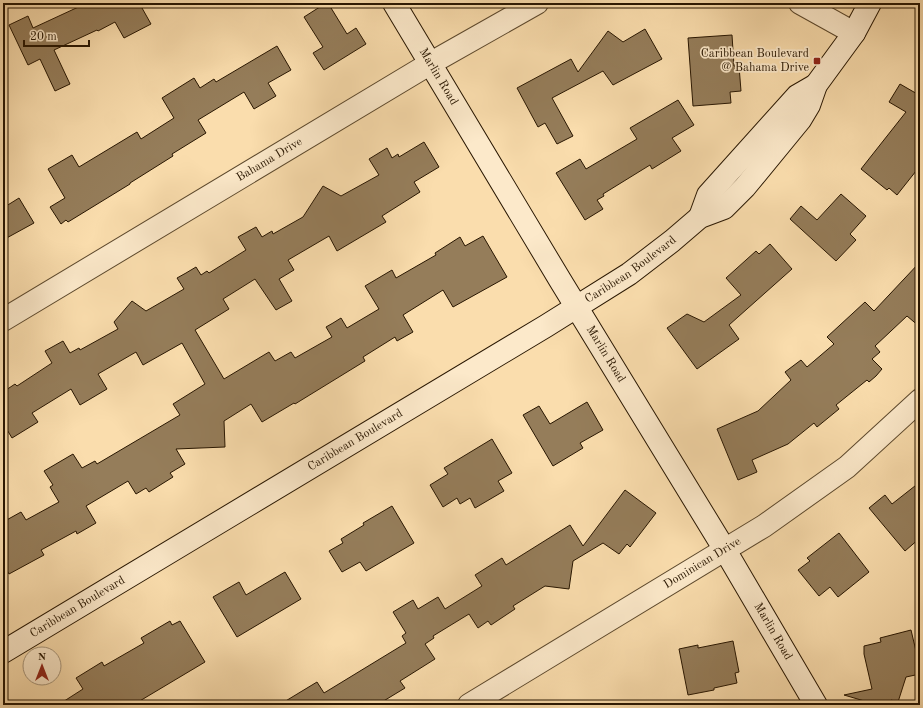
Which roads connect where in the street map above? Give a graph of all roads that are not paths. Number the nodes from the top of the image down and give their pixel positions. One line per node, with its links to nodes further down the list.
1 (394, 3): 6 (street, Marlin Road)
2 (537, 3): 6 (street, Bahama Drive)
3 (800, 3): 5 (street)
4 (870, 3): 5 (street, Caribbean Boulevard)
5 (854, 33): 7 (street, Caribbean Boulevard)
6 (431, 63): 7 (street, Marlin Road); 8 (street, Bahama Drive)
7 (577, 307): 10 (street, Marlin Road); 11 (street, Caribbean Boulevard)
8 (3, 320)
9 (920, 400): 10 (street, Dominican Drive)
10 (725, 550): 12 (street, Dominican Drive); 13 (street, Marlin Road)
11 (3, 652)
12 (469, 705)
13 (816, 705)

